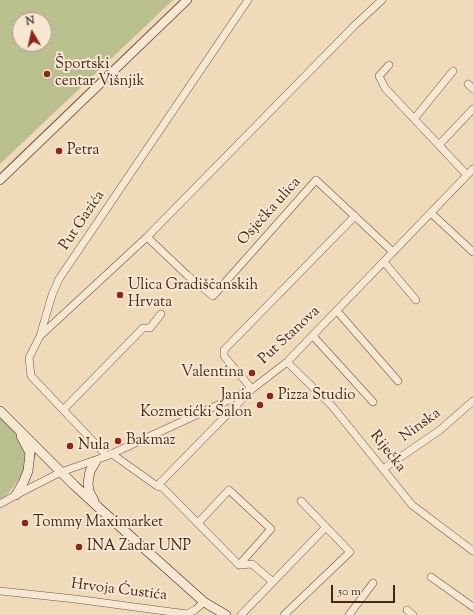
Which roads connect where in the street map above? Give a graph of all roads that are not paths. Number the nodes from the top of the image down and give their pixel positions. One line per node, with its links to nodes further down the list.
1 (187, 0): 11 (street)
2 (248, 0): 21 (street, Put Gazića)
3 (382, 0): 14 (street)
4 (389, 65): 7 (street)
5 (452, 71): 7 (street)
6 (473, 109): 8 (street)
7 (414, 119): 8 (street)
8 (439, 145): 10 (street)
9 (473, 169): 10 (street, Put Stanova)
10 (467, 175): 12 (street, Put Stanova)
11 (0, 180)
12 (431, 213): 15 (street, Put Stanova); 16 (street)
13 (355, 216): 14 (street, Osječka ulica); 15 (street, Osječka ulica); 25 (street)
14 (147, 237): 21 (street)
15 (393, 252): 17 (street, Put Stanova)
16 (473, 252)
17 (384, 262): 18 (street); 19 (street, Put Stanova)
18 (416, 300)
19 (337, 311): 22 (street, Put Stanova); 24 (street)
20 (161, 314): 28 (street)
21 (40, 336): 28 (street, Put Gazića)
22 (312, 336): 23 (street, Put Stanova); 27 (street)
23 (287, 362): 25 (street, Put Stanova); 33 (street, Riječka)
24 (398, 381)
25 (252, 389): 31 (street, Put Stanova); 35 (street)
26 (473, 401): 33 (street, Ninska)
27 (373, 402)
28 (63, 410): 31 (street, Put Gazića)
29 (0, 411): 30 (main road)
30 (13, 424): 34 (main road); 36 (main road)
31 (109, 455): 32 (street, Put Stanova); 35 (street, Put Gazića)
32 (96, 461): 34 (street, Put Stanova); 39 (main road)
33 (383, 469): 42 (street, Riječka)
34 (62, 472): 36 (street, Put Stanova); 39 (main road)
35 (157, 486): 40 (street, Put Gazića)
36 (16, 495): 38 (street, Put Stanova)
37 (301, 501): 41 (street)
38 (0, 504)
39 (98, 507): 48 (main road)
40 (198, 523): 43 (street, Put Gazića); 43 (street)
41 (326, 527): 45 (street); 53 (street)
42 (473, 551)
43 (240, 565): 45 (street)
44 (431, 577): 49 (street)
45 (273, 582): 52 (street)
46 (374, 583): 54 (street)
47 (0, 591): 48 (street, Hrvoja Ćustića)
48 (204, 602): 51 (main road)
49 (473, 607)
50 (407, 610): 55 (street)
51 (226, 615)
52 (241, 615)
53 (284, 615)
54 (349, 615)
55 (413, 615)

